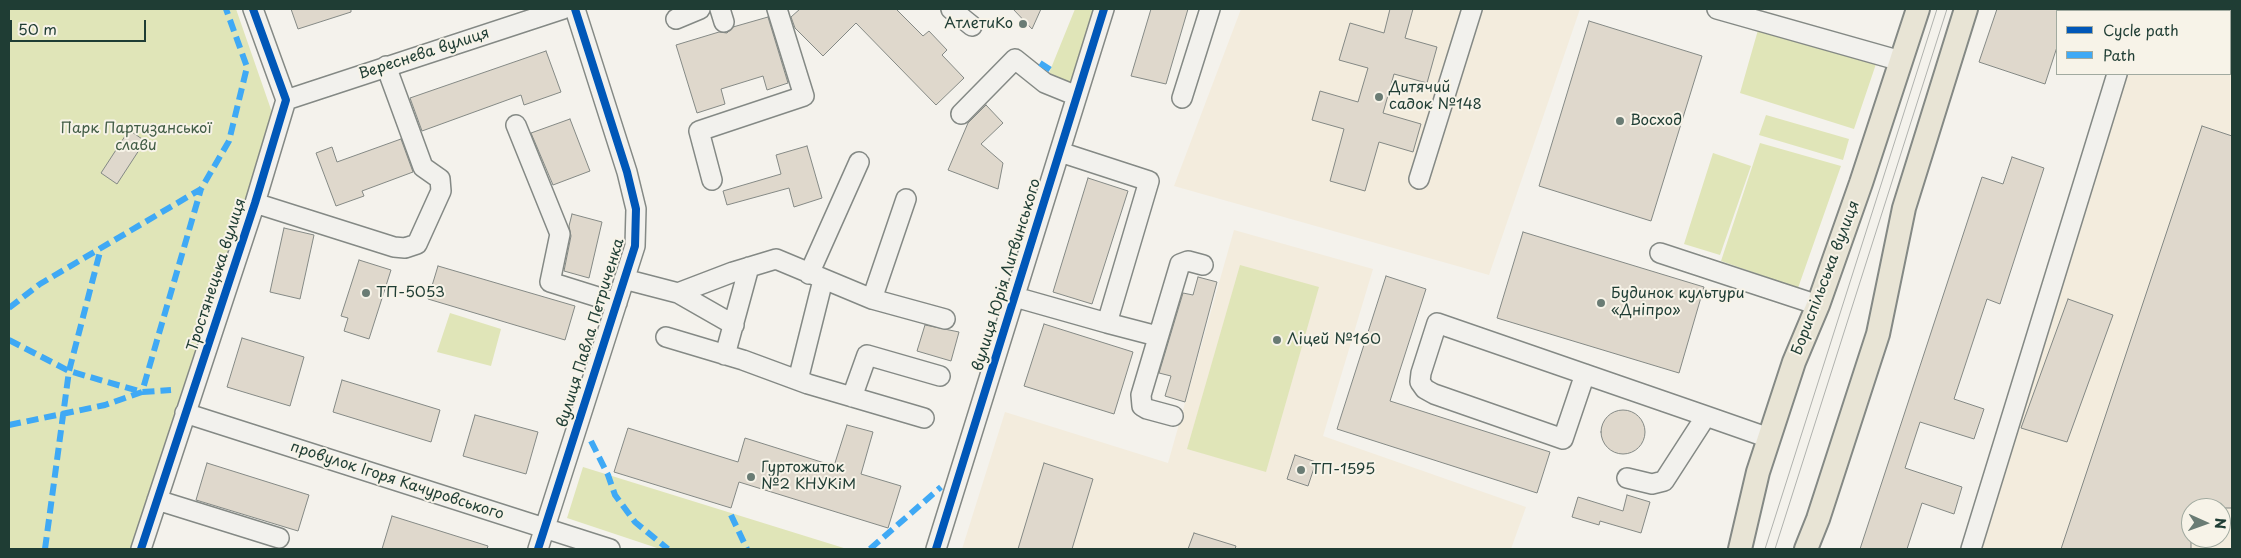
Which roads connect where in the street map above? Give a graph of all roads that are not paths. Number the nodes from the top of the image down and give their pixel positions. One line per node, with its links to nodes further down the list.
1 (254, 9): 20 (street)
2 (563, 9): 16 (street, Вереснева вулиця)
3 (575, 9): 33 (street, вулиця Павла Петриченка)
4 (700, 9): 13 (street)
5 (777, 9): 26 (street)
6 (951, 9): 14 (street)
7 (1104, 9): 18 (street, вулиця Юрія Литвинського)
8 (1210, 9): 19 (street)
9 (1472, 9): 25 (street)
10 (1717, 9): 15 (street)
11 (1918, 9): 15 (main road, Бориспільська вулиця)
12 (1966, 9): 63 (main road)
13 (676, 18)
14 (972, 26)
15 (1900, 61): 38 (main road, Бориспільська вулиця)
16 (386, 66): 20 (street, Вереснева вулиця); 28 (street)
17 (2117, 75): 64 (street)
18 (1077, 96): 21 (street); 23 (street, вулиця Юрія Литвинського)
19 (1182, 98)
20 (286, 100): 28 (street, Тростянецька вулиця)
21 (961, 114)
22 (516, 125): 37 (street)
23 (1060, 152): 35 (street, вулиця Юрія Литвинського); 40 (street)
24 (859, 162): 32 (street)
25 (1419, 179)
26 (712, 180)
27 (906, 199): 36 (street)
28 (255, 202): 49 (street, Тростянецька вулиця)
29 (1660, 252): 38 (street)
30 (1203, 265): 42 (street)
31 (749, 267): 32 (street); 34 (street); 41 (street)
32 (816, 277): 36 (street); 47 (street)
33 (624, 279): 34 (street); 37 (street, вулиця Павла Петриченка)
34 (678, 293): 41 (street)
35 (1015, 297): 40 (street); 61 (street, вулиця Юрія Литвинського)
36 (872, 299): 39 (street)
37 (617, 302): 56 (street, вулиця Павла Петриченка)
38 (1818, 305): 53 (main road, Бориспільська вулиця)
39 (945, 319)
40 (1107, 323): 42 (street)
41 (734, 325): 44 (street)
42 (1157, 336): 50 (street)
43 (666, 337): 44 (street)
44 (726, 355): 47 (street)
45 (1585, 374): 45 (street); 51 (street)
46 (940, 376): 48 (street)
47 (798, 380): 48 (street)
48 (852, 396): 52 (street)
49 (185, 413): 55 (street, Тростянецька вулиця); 56 (street, провулок Ігоря Качуровського)
50 (1173, 416)
51 (1706, 416): 53 (street); 54 (street)
52 (924, 418)
53 (1769, 438): 62 (main road, Бориспільська вулиця)
54 (1627, 478)
55 (156, 500): 57 (street); 58 (street, Тростянецька вулиця)
56 (544, 528): 59 (street, вулиця Павла Петриченка); 60 (street, провулок Ігоря Качуровського)
57 (280, 538)
58 (141, 549)
59 (538, 549)
60 (610, 549)
61 (936, 549)
62 (1740, 549)
63 (1806, 549)
64 (1972, 549)

